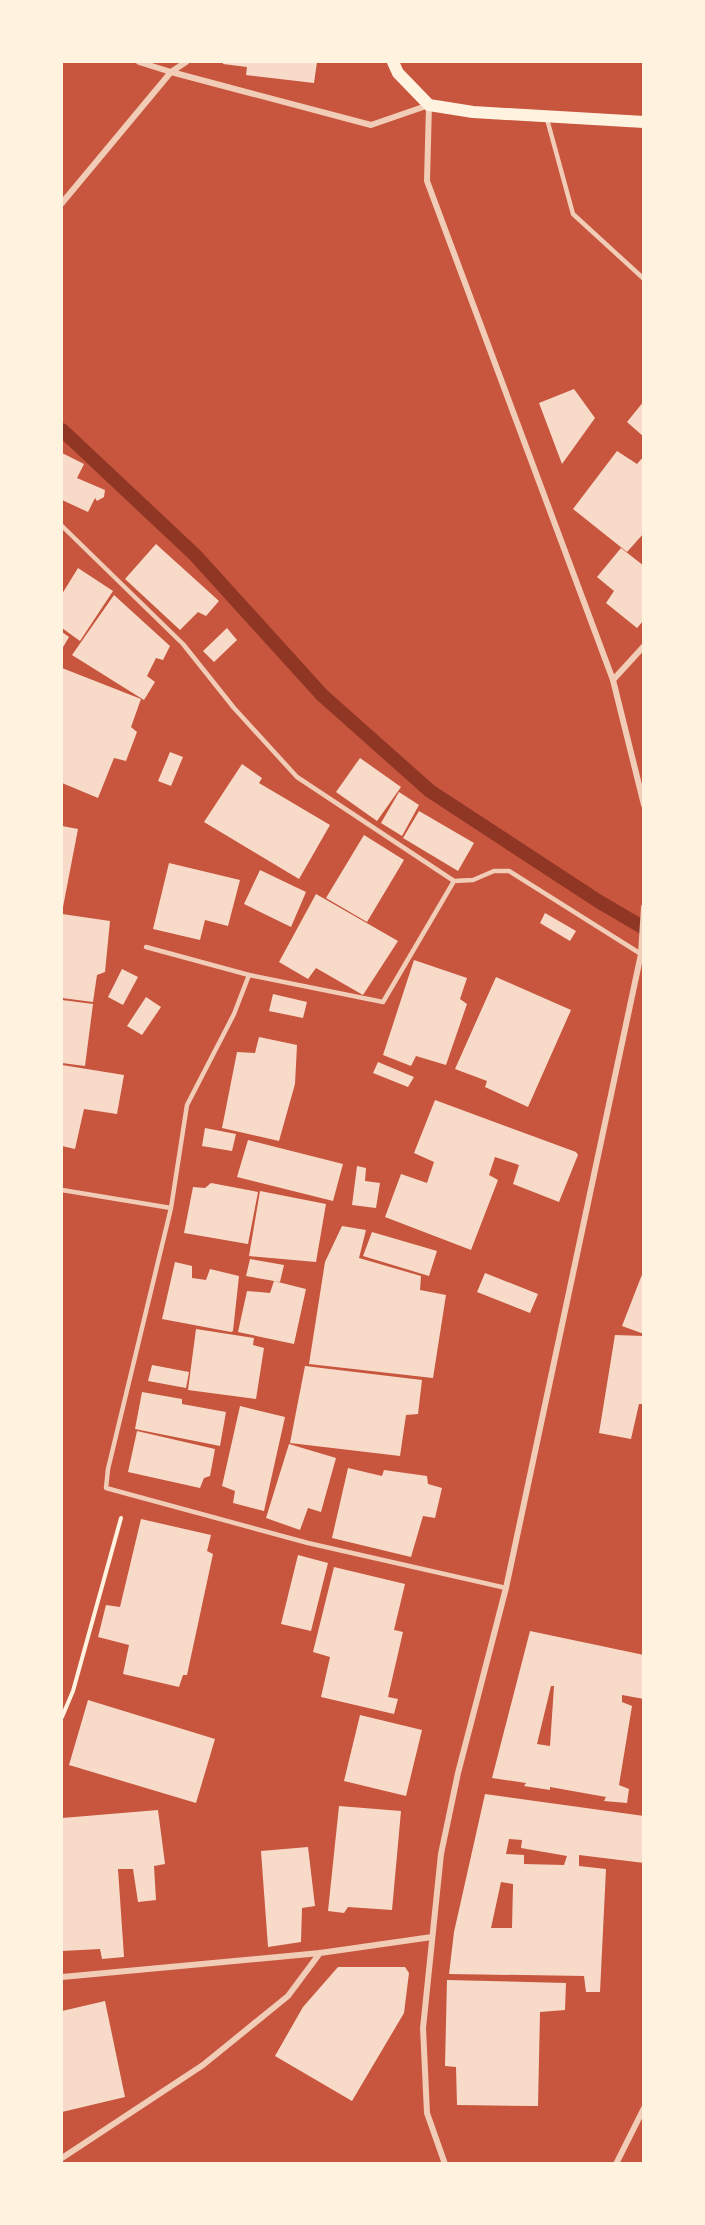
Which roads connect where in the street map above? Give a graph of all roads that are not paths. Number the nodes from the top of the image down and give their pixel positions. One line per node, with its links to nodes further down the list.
1 (139, 62): 4 (street)
2 (186, 62): 4 (street)
3 (393, 62): 5 (main road)
4 (171, 72): 5 (street); 8 (street)
5 (429, 105): 6 (main road); 12 (street)
6 (546, 116): 7 (main road); 9 (lane)
7 (644, 122)
8 (62, 203)
9 (644, 279)
10 (62, 526): 14 (lane)
11 (644, 646): 12 (street)
12 (613, 680): 13 (street)
13 (644, 805)
14 (454, 881): 17 (lane); 18 (lane)
15 (644, 907): 17 (street)
16 (146, 947): 18 (lane)
17 (642, 955): 21 (street)
18 (249, 975): 20 (lane)
19 (62, 1190): 20 (lane)
20 (171, 1208): 21 (lane)
21 (506, 1588): 22 (street)
22 (432, 1937): 23 (street); 27 (street)
23 (320, 1953): 24 (street); 26 (street)
24 (62, 1977)
25 (644, 2108): 28 (street)
26 (62, 2158)
27 (446, 2163)
28 (616, 2163)

